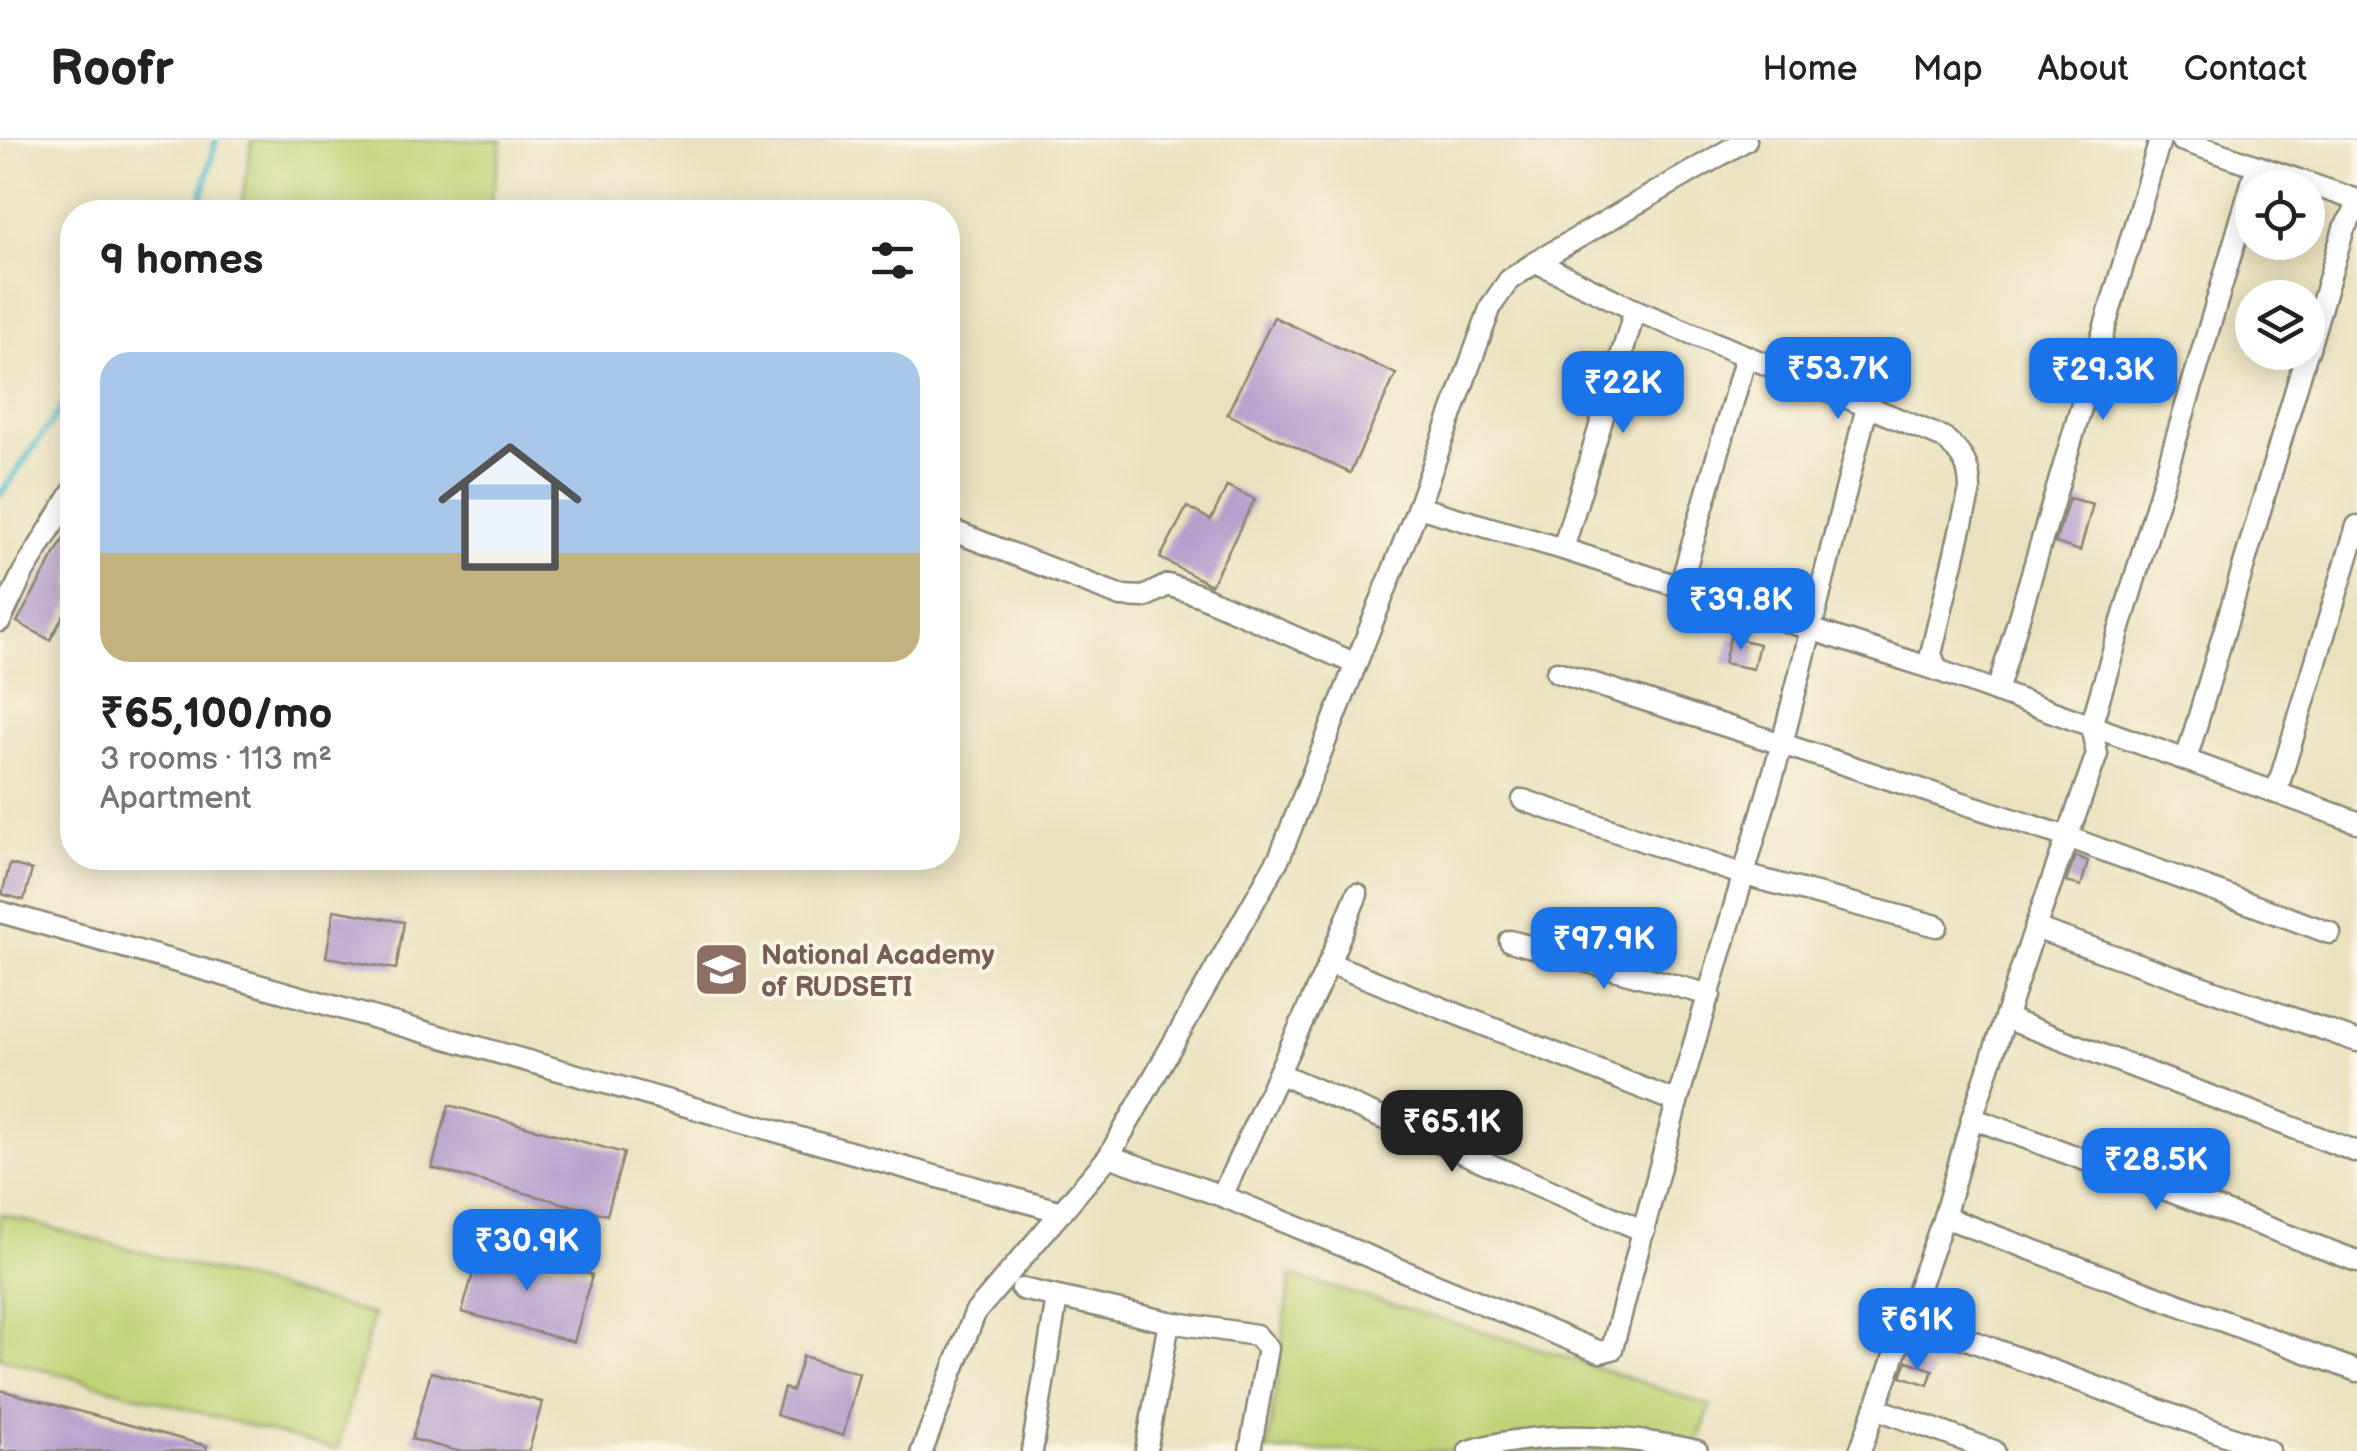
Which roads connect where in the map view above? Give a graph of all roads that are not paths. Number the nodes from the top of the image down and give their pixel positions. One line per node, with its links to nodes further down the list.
1 (1746, 140): 7 (street)
2 (2160, 140): 24 (street)
3 (2182, 140): 4 (street)
4 (2257, 166): 5 (street); 25 (street)
5 (2357, 200)
6 (2357, 208): 8 (street)
7 (1536, 262): 9 (street); 13 (street)
8 (2325, 292)
9 (1635, 310): 10 (street); 17 (street)
10 (1746, 356): 12 (street); 18 (street)
11 (2302, 370): 27 (street)
12 (1867, 407): 20 (street); 22 (street)
13 (1418, 507): 17 (street); 21 (street)
14 (60, 512): 19 (street)
15 (2357, 526): 28 (street)
16 (960, 533): 21 (street)
17 (1563, 549): 18 (street)
18 (1680, 587): 20 (street)
19 (0, 621)
20 (1811, 629): 22 (street); 26 (street)
21 (1356, 664): 47 (street)
22 (1937, 670): 24 (street)
23 (1557, 672): 26 (street)
24 (1997, 692): 25 (street)
25 (2091, 726): 27 (street); 31 (street)
26 (1782, 744): 31 (street); 32 (street)
27 (2186, 760): 28 (street)
28 (2276, 792): 30 (street)
29 (1523, 800): 32 (street)
30 (2357, 822)
31 (2067, 837): 36 (street); 37 (street)
32 (1742, 874): 35 (street); 40 (street)
33 (1357, 894): 39 (street)
34 (0, 912): 49 (street)
35 (1936, 926)
36 (2035, 928): 41 (street); 42 (street)
37 (2330, 934)
38 (1510, 941): 40 (street)
39 (1329, 964): 43 (street); 44 (street)
40 (1710, 994): 44 (street)
41 (2005, 1018): 45 (street); 46 (street)
42 (2357, 1042)
43 (1280, 1074): 48 (street); 51 (street)
44 (1677, 1102): 51 (street)
45 (1972, 1118): 50 (street); 52 (street)
46 (2357, 1152)
47 (1109, 1156): 48 (street); 49 (street)
48 (1222, 1196): 51 (street)
49 (1062, 1212): 59 (street)
50 (1944, 1217): 55 (street); 57 (street)
51 (1644, 1232)
52 (2357, 1261)
53 (1022, 1288): 54 (street)
54 (1057, 1298): 56 (street); 60 (street)
55 (1907, 1317): 58 (street); 67 (street)
56 (1169, 1322): 61 (street); 62 (street)
57 (2357, 1371)
58 (1875, 1408): 65 (street); 66 (street)
59 (922, 1451)
60 (1032, 1451)
61 (1146, 1451)
62 (1250, 1451)
63 (1469, 1451): 64 (street)
64 (1697, 1451)
65 (1860, 1451)
66 (1994, 1451)
67 (2269, 1451)

